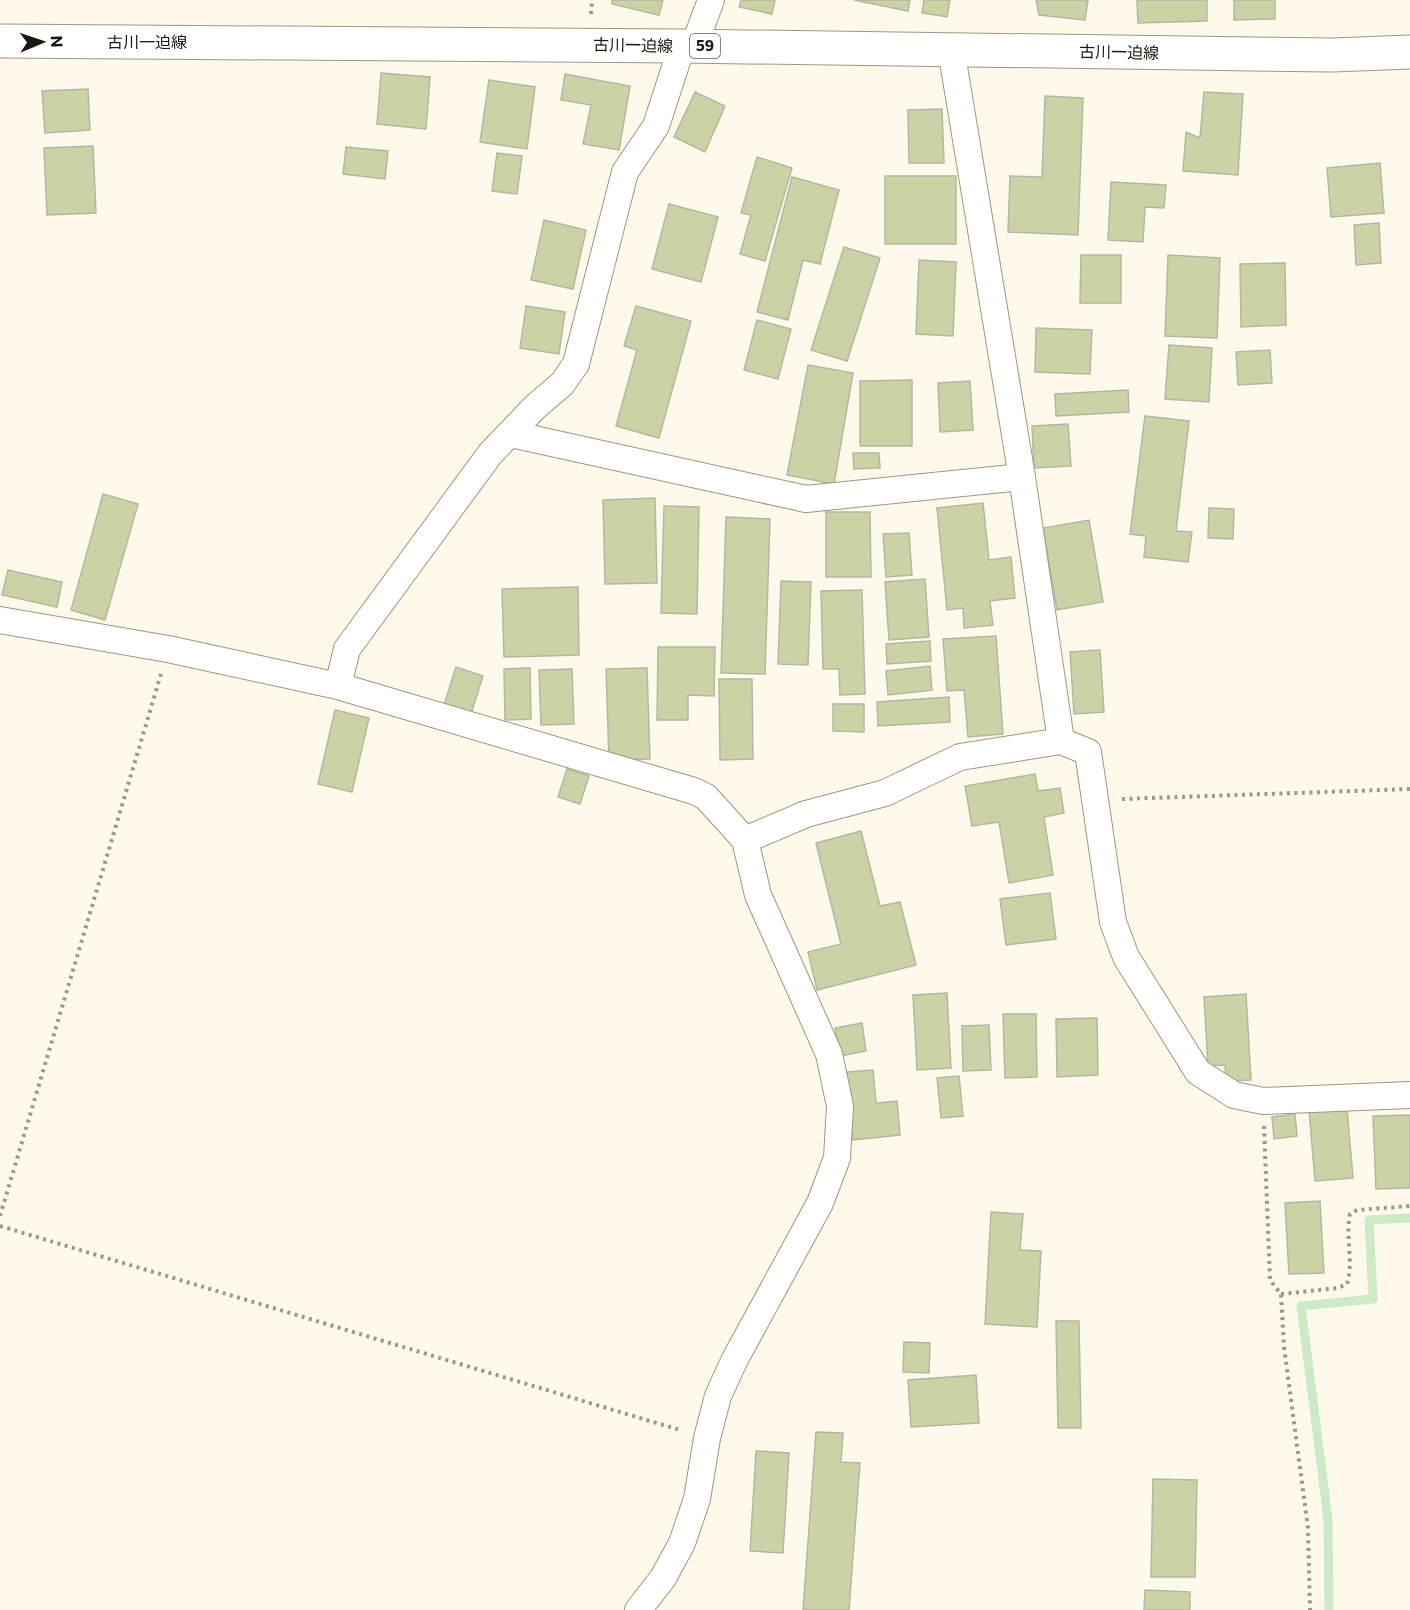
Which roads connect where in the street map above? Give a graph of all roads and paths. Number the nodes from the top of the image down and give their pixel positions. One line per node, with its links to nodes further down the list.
1 (711, 0): 3 (street)
2 (0, 40): 3 (main road, 古川一迫線 / 59)
3 (688, 46): 4 (main road, 古川一迫線 / 59); 6 (street)
4 (951, 49): 5 (main road, 古川一迫線 / 59); 7 (street)
5 (1410, 52)
6 (511, 434): 7 (street); 10 (street)
7 (1022, 477): 11 (street)
8 (0, 620): 9 (street)
9 (168, 649): 10 (street); 18 (path)
10 (338, 686): 14 (street)
11 (1061, 741): 13 (street); 14 (street)
12 (1410, 789): 13 (path)
13 (1094, 800): 16 (street)
14 (745, 840): 21 (street)
15 (1410, 1095): 16 (street)
16 (1263, 1101): 20 (path)
17 (1410, 1206): 20 (path)
18 (0, 1216)
19 (0, 1226): 21 (path)
20 (1281, 1294): 23 (path)
21 (707, 1438): 22 (street)
22 (638, 1610)
23 (1310, 1610)

